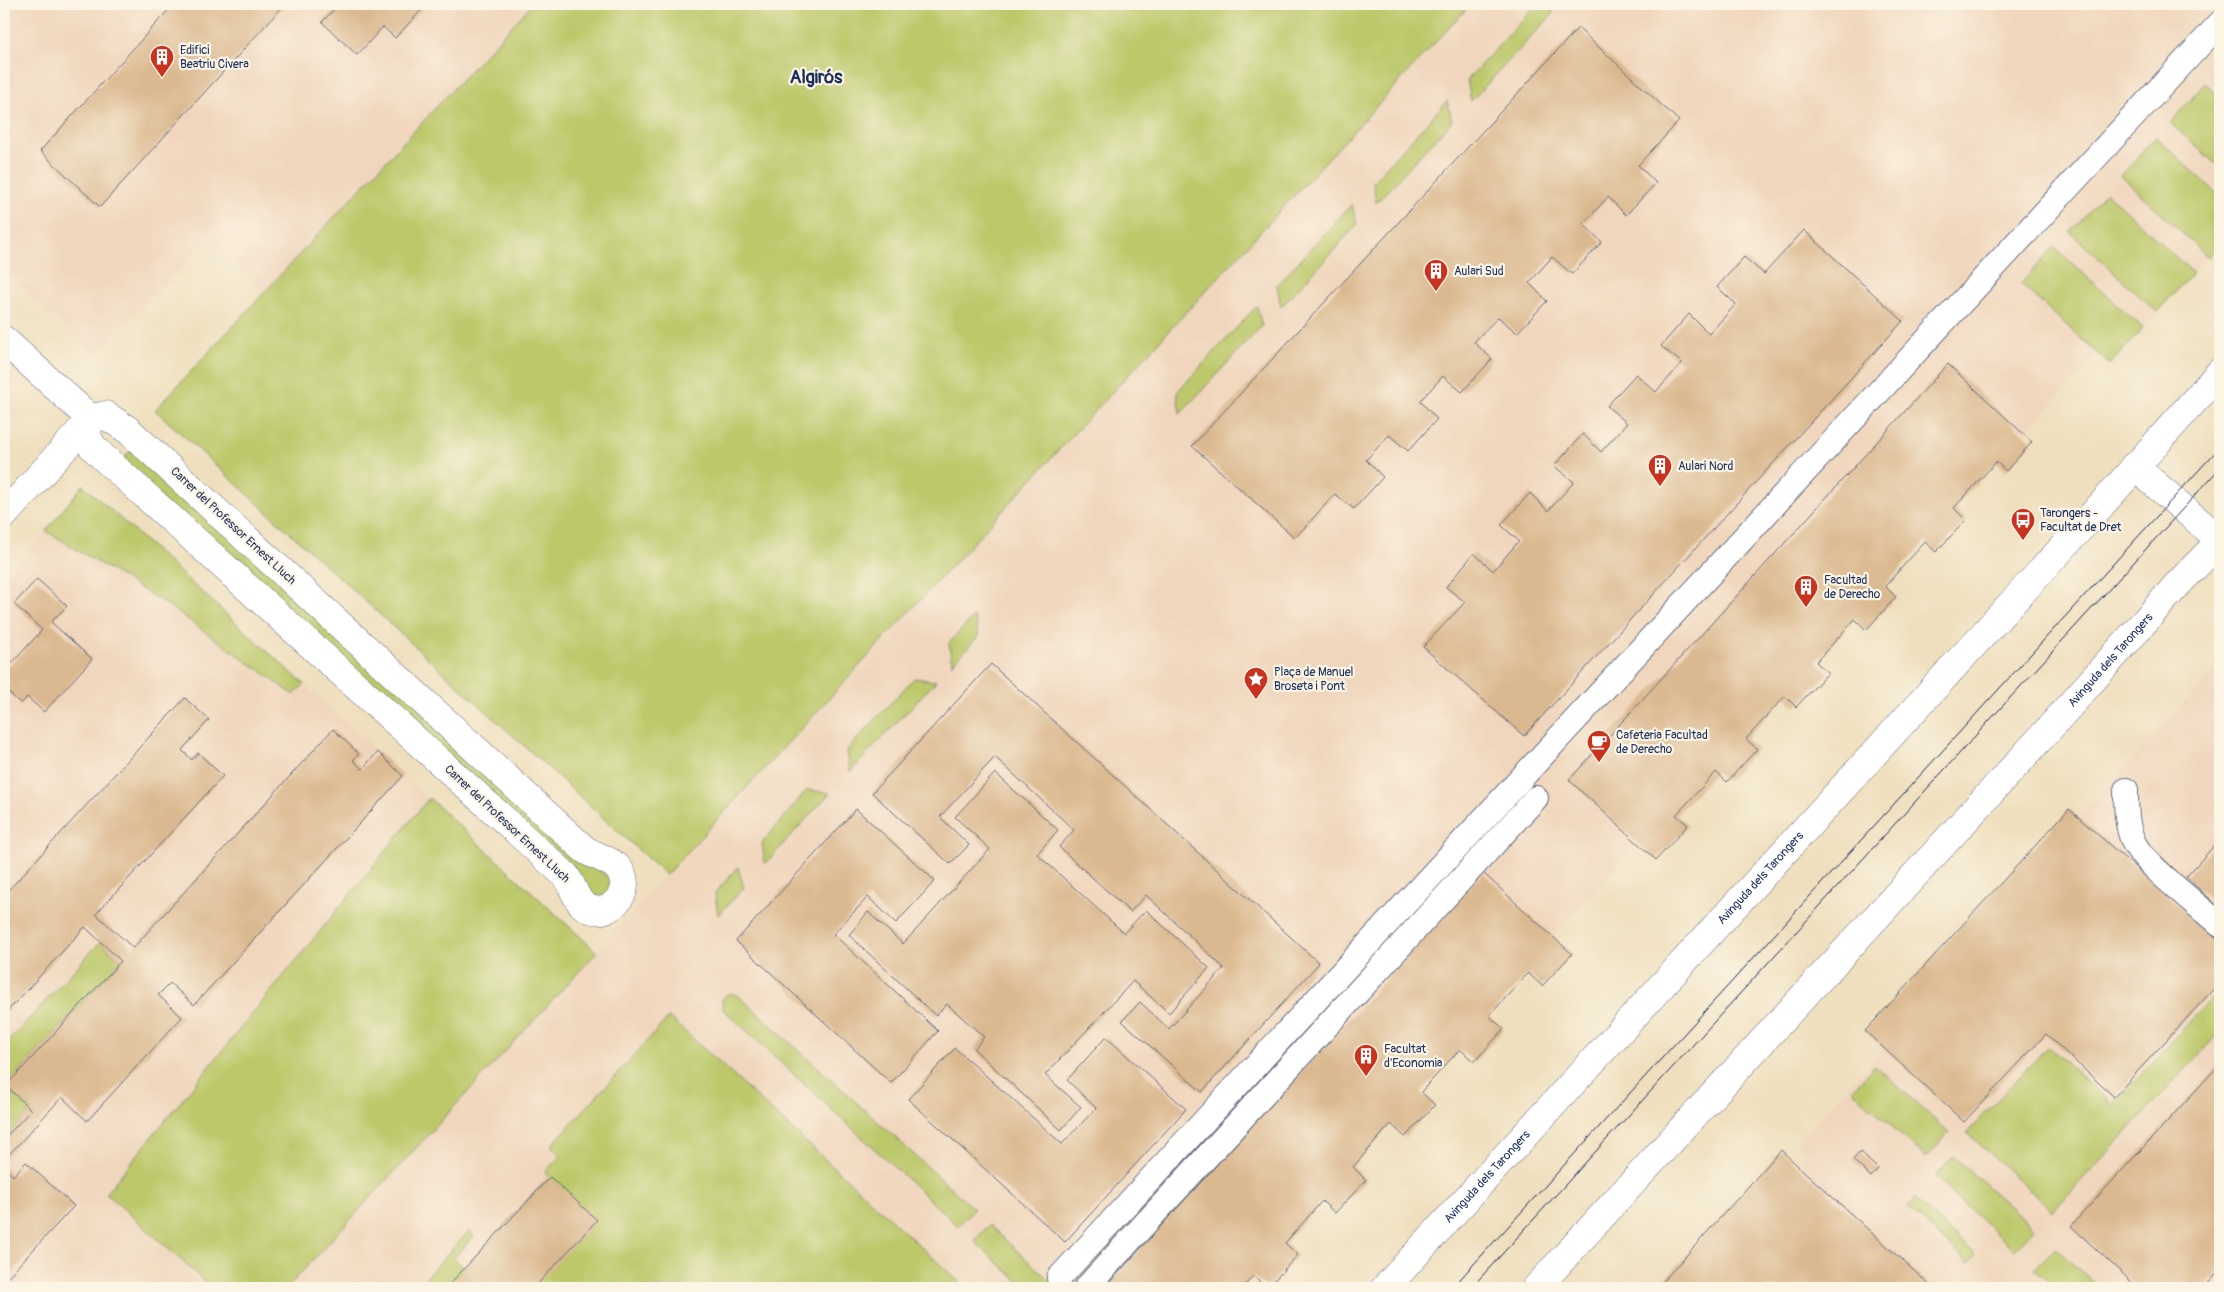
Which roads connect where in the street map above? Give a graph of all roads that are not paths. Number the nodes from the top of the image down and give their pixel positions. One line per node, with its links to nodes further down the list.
1 (2220, 22): 11 (street)
2 (4, 340): 4 (main road)
3 (2220, 372): 5 (main road, Avinguda dels Tarongers)
4 (91, 419): 4 (main road, Carrer del Professor Ernest Lluch); 6 (main road)
5 (2134, 466): 7 (main road, Avinguda dels Tarongers); 13 (main road, Avinguda dels Tarongers)
6 (4, 515)
7 (2220, 540): 14 (main road, Avinguda dels Tarongers)
8 (2126, 790): 10 (street)
9 (1536, 798): 12 (street)
10 (2220, 925)
11 (1059, 1278)
12 (1086, 1288)
13 (1385, 1288)
14 (1536, 1288)

